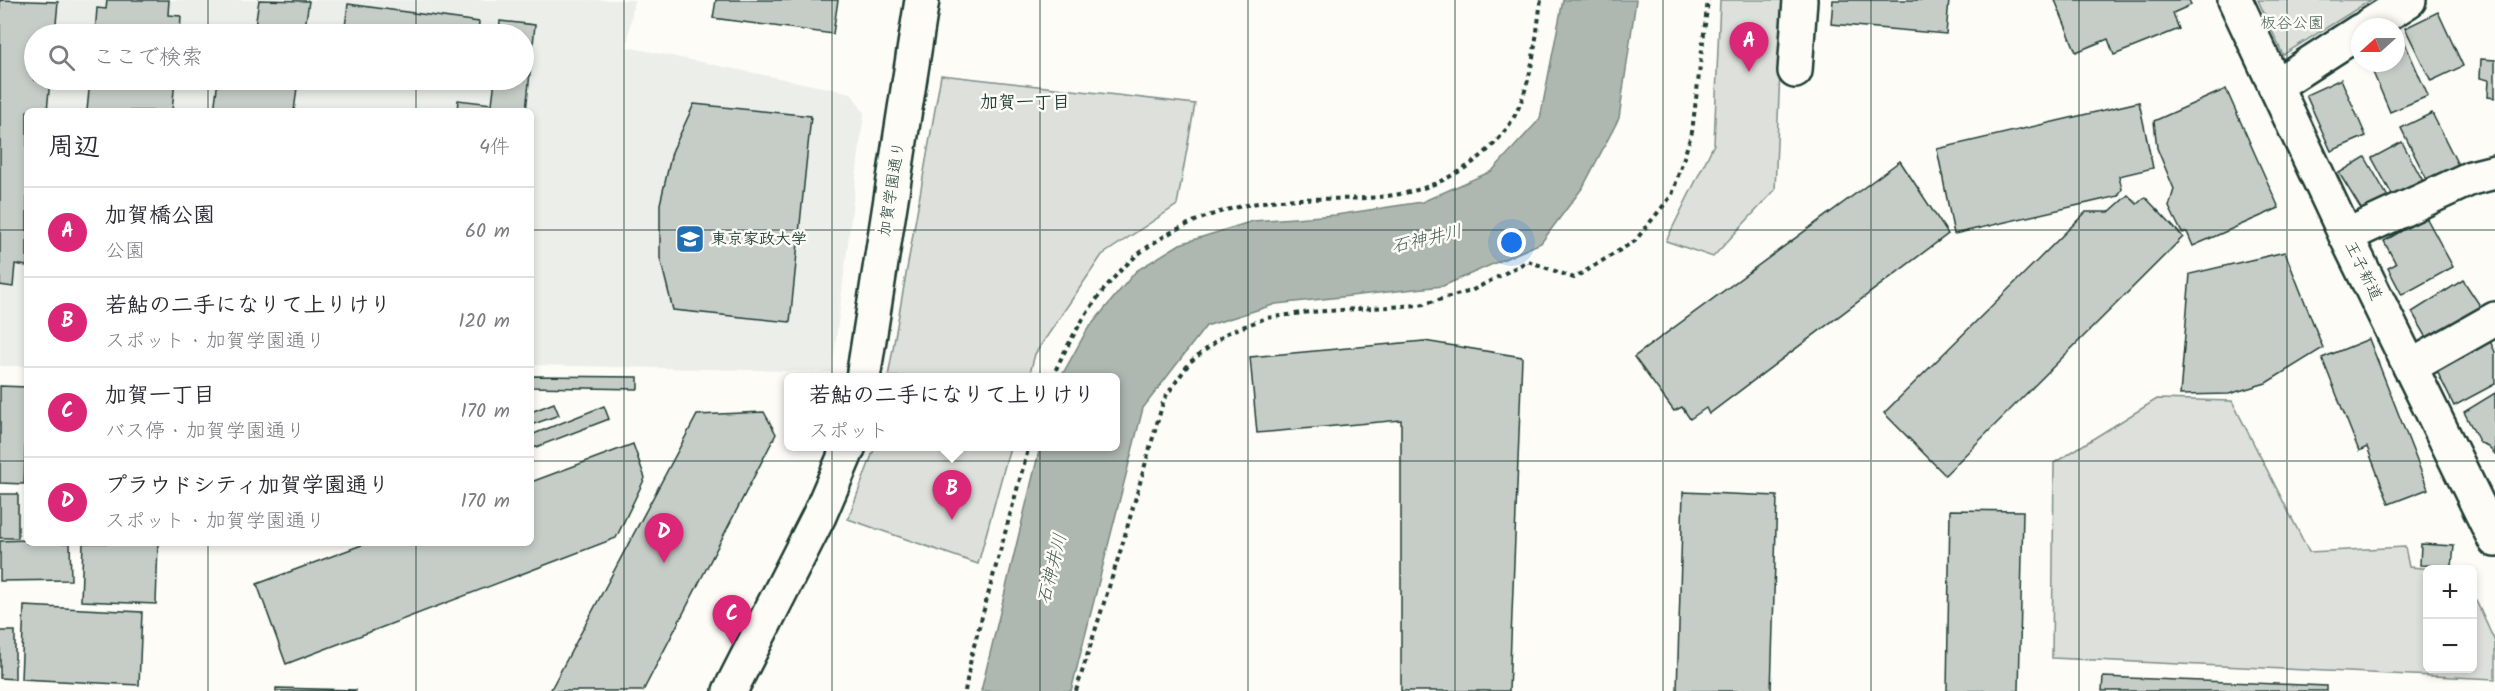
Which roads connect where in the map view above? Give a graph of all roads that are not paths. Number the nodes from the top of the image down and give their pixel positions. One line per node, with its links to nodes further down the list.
1 (922, 0): 13 (street, 加賀学園通り)
2 (1800, 0): 7 (street)
3 (2235, 0): 8 (street, 王子新道)
4 (2409, 0): 5 (street)
5 (2381, 18)
6 (2351, 37): 8 (street)
7 (1795, 71)
8 (2275, 86): 10 (street, 王子新道)
9 (2495, 172): 10 (street)
10 (2346, 236): 12 (street, 王子新道)
11 (2495, 319): 12 (street)
12 (2410, 367): 15 (street, 王子新道)
13 (864, 373)
14 (847, 451): 16 (street)
15 (2495, 540)
16 (730, 691)

